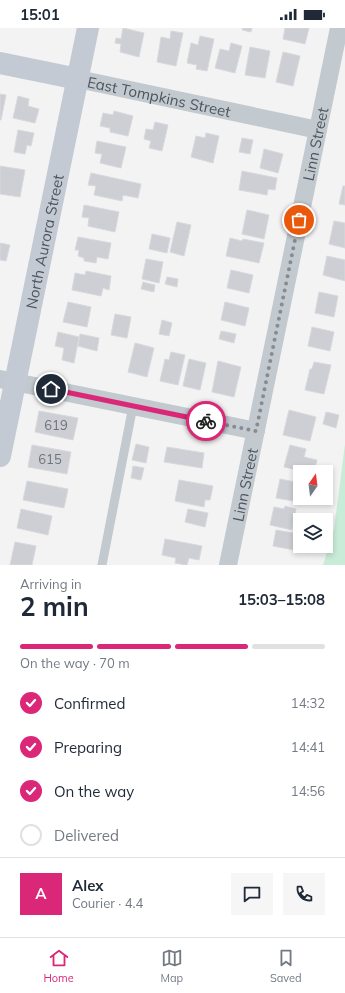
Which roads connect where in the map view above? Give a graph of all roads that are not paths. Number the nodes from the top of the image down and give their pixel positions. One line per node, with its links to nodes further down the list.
1 (88, 28): 4 (street, North Aurora Street)
2 (339, 28): 5 (street, Linn Street)
3 (0, 63): 4 (street, East Tompkins Street)
4 (78, 79): 5 (street, East Tompkins Street); 6 (street, North Aurora Street)
5 (318, 130): 8 (street, Linn Street)
6 (8, 380): 7 (street); 9 (street, North Aurora Street)
7 (133, 406): 8 (street); 10 (lane)
8 (256, 431): 11 (street, Linn Street)
9 (0, 456)
10 (102, 565)
11 (228, 565)

